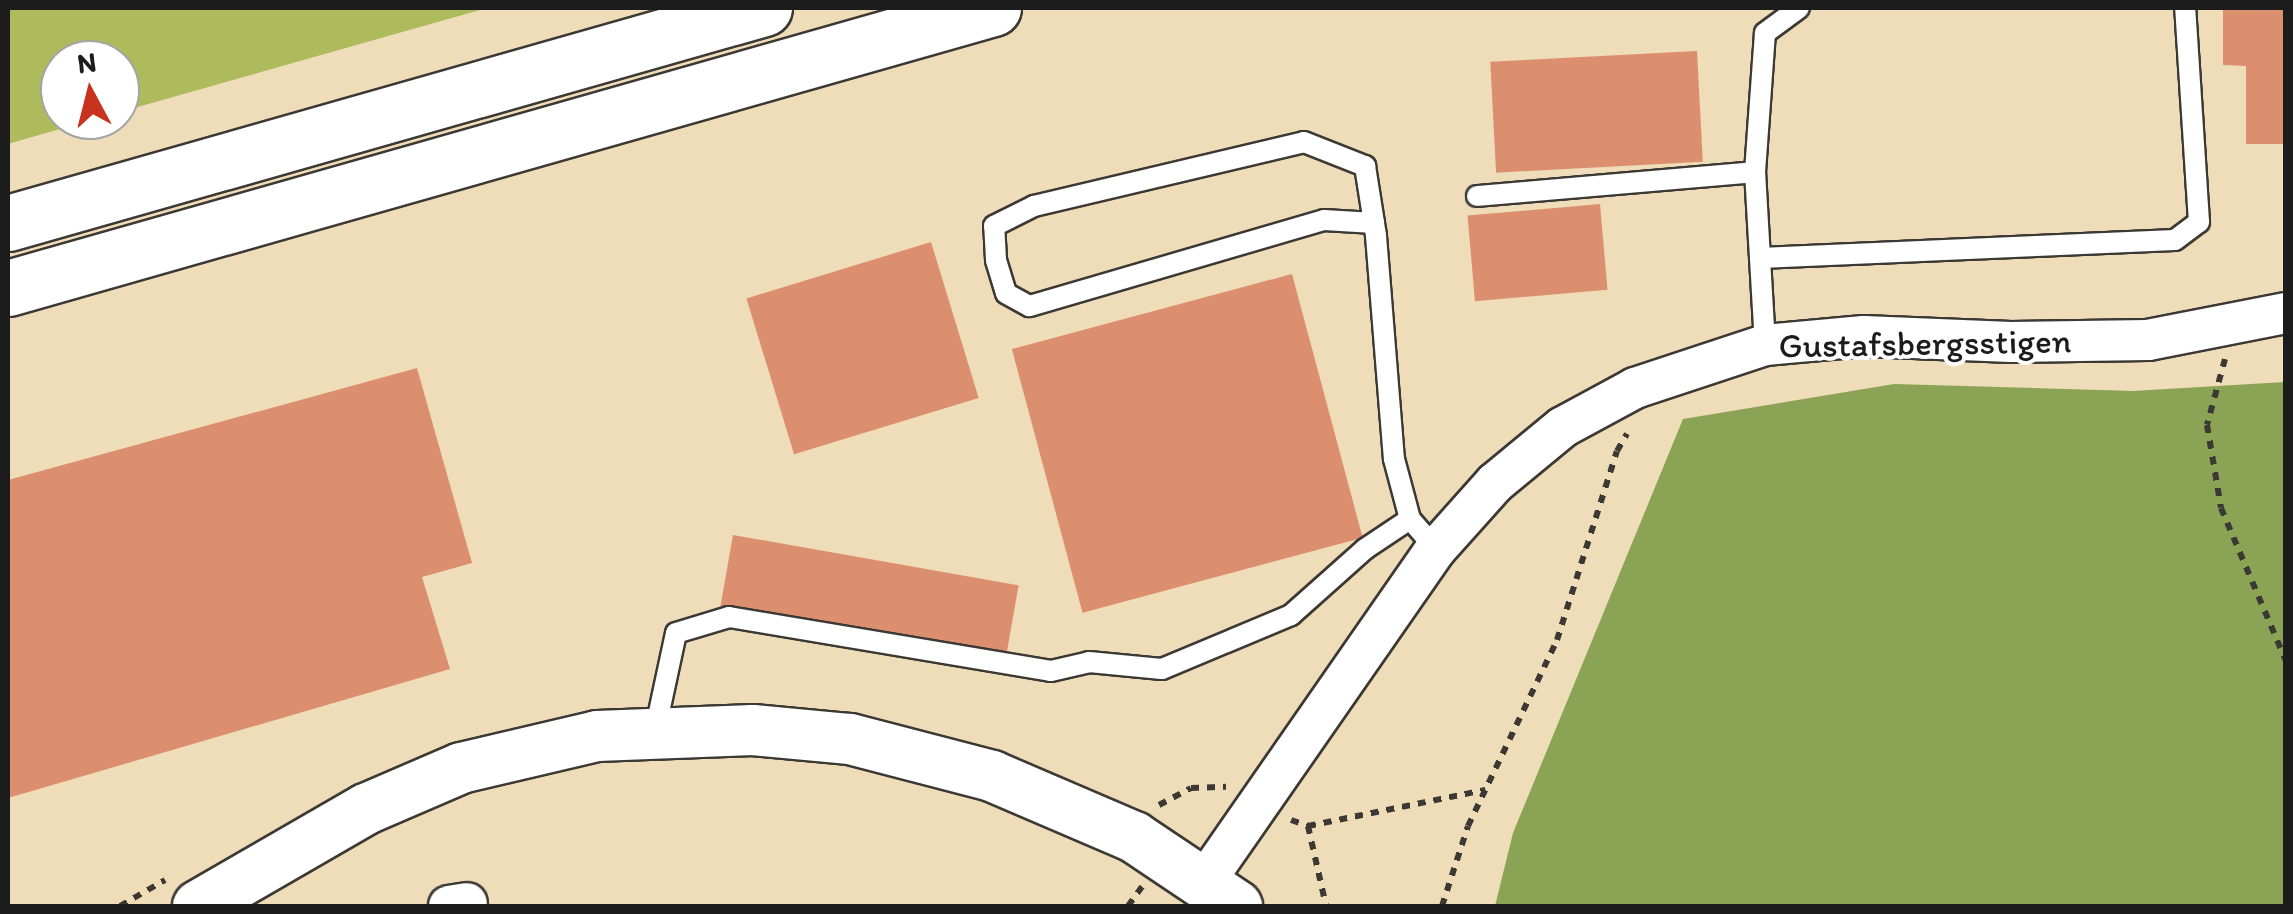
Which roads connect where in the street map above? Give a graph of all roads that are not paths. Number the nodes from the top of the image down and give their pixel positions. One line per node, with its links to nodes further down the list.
1 (764, 8): 8 (highway)
2 (994, 8): 10 (highway)
3 (1799, 8): 5 (lane)
4 (2184, 8): 9 (lane)
5 (1756, 172): 6 (lane); 9 (lane)
6 (1477, 196)
7 (1374, 222): 7 (lane); 13 (lane)
8 (8, 223)
9 (1760, 258): 12 (lane)
10 (8, 288)
11 (2286, 313): 12 (street, Gustafsbergsstigen)
12 (1765, 344): 14 (street, Gustafsbergsstigen)
13 (1410, 519): 14 (lane); 15 (lane)
14 (1436, 549): 16 (street, Gustafsbergsstigen)
15 (655, 731): 16 (street); 17 (street)
16 (1221, 894)
17 (198, 906)

